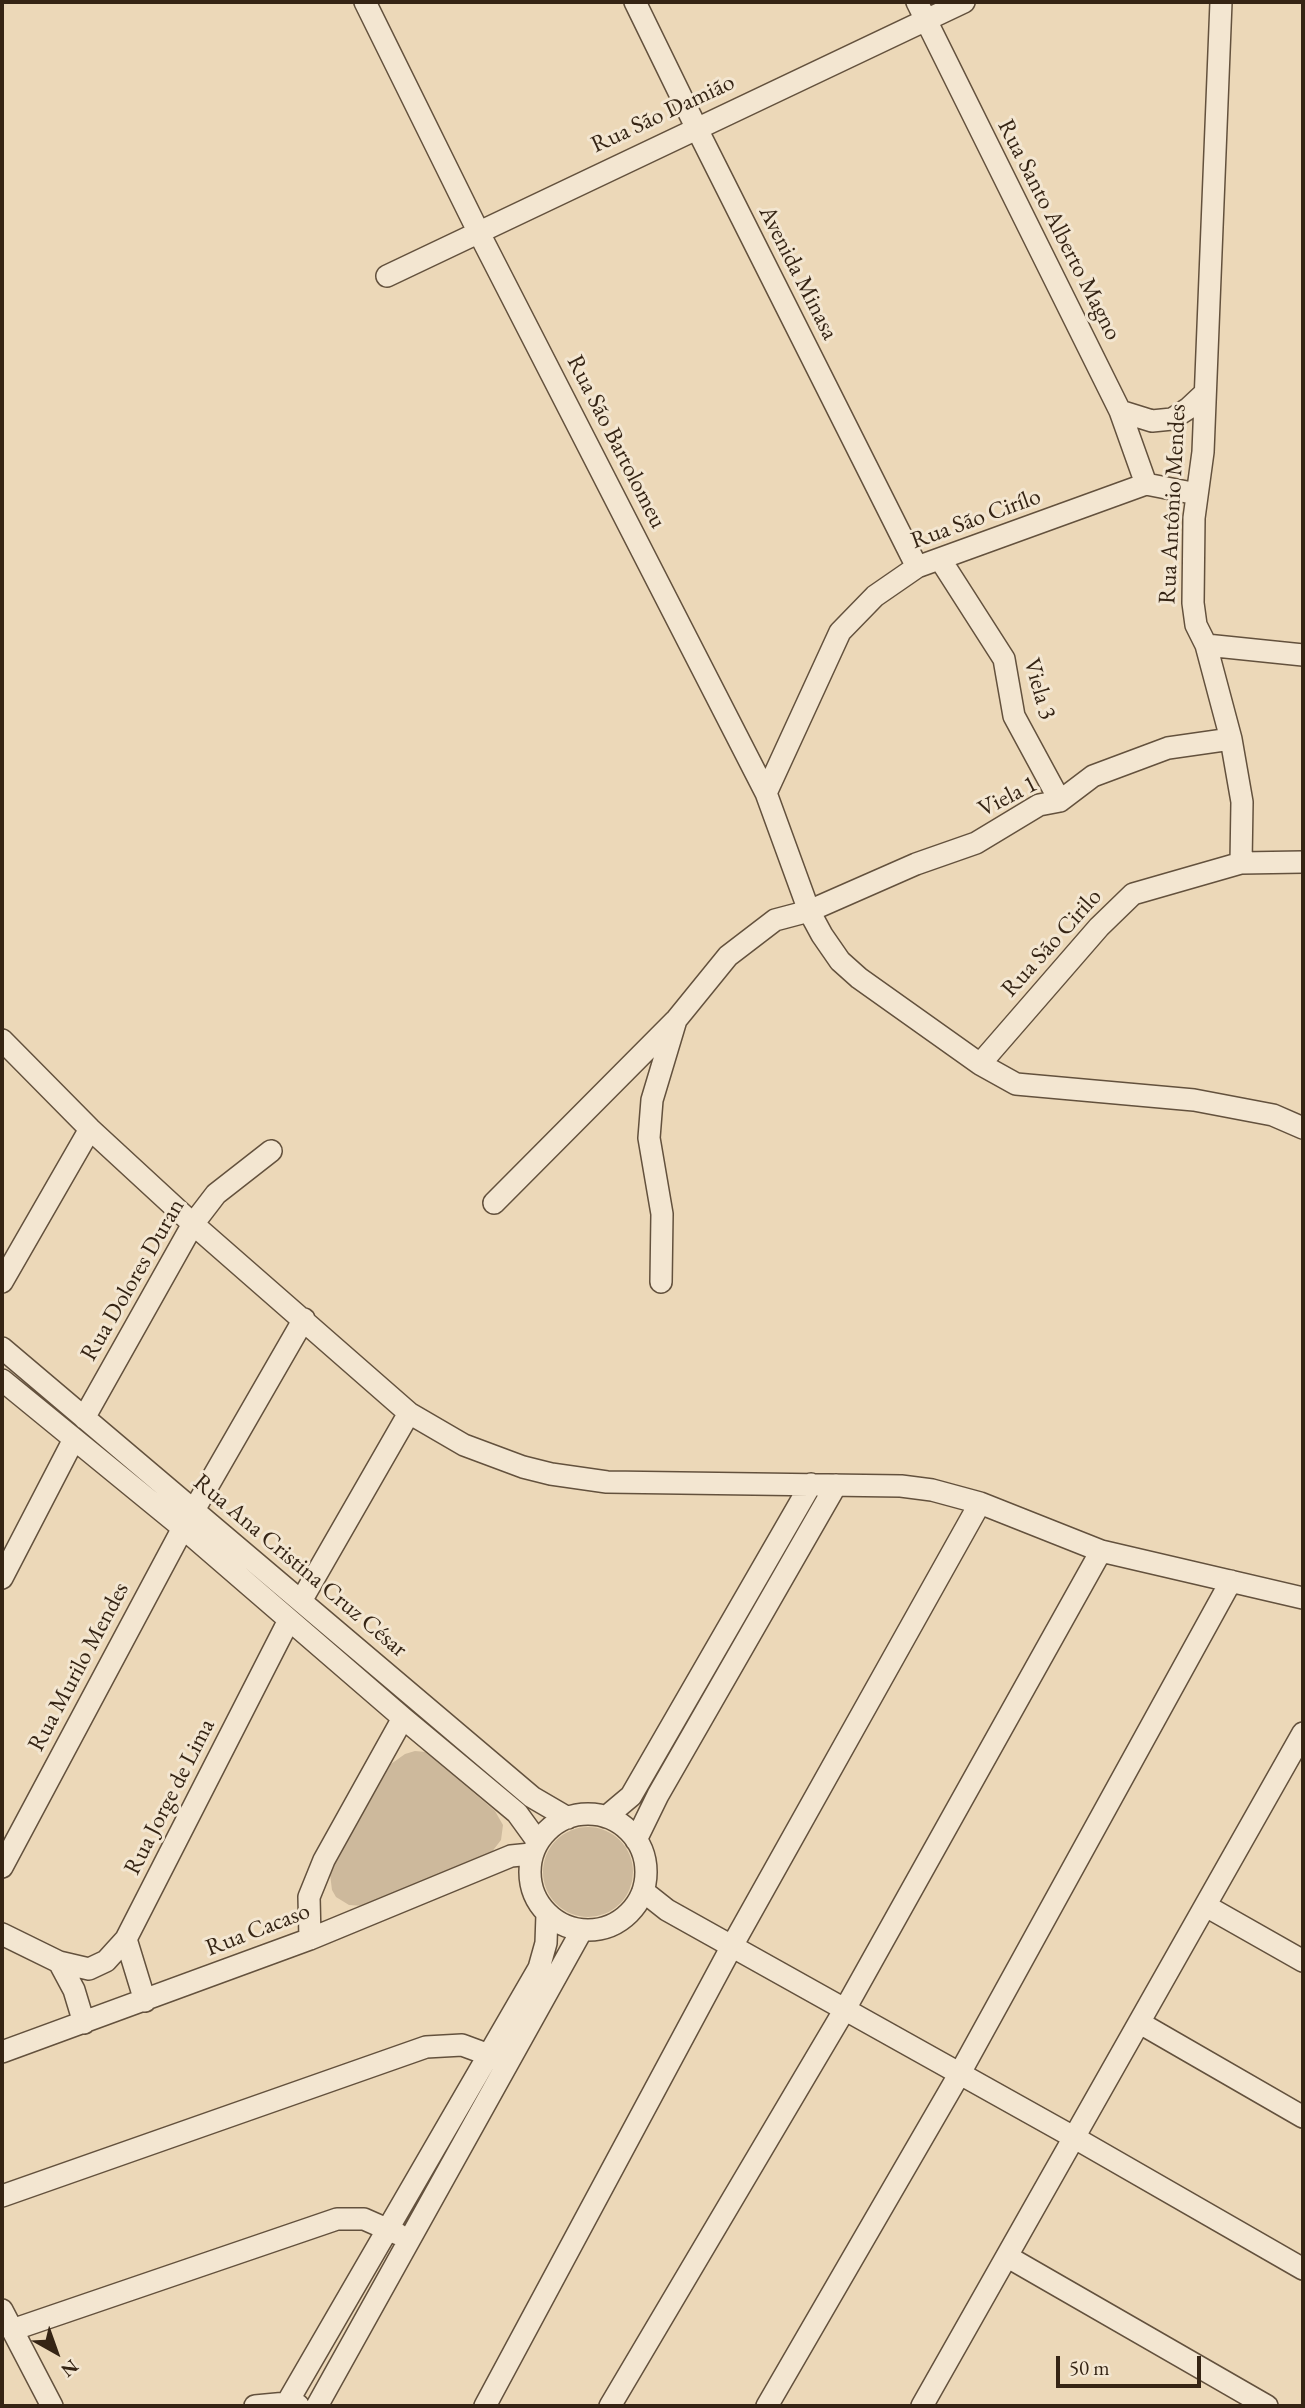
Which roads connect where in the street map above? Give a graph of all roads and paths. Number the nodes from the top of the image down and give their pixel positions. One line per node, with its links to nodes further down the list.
1 (365, 2): 7 (street, Rua São Bartolomeu)
2 (635, 2): 6 (street, Avenida Minasa)
3 (964, 2): 5 (street, Rua São Damião)
4 (1220, 2): 9 (street, Rua Antônio Mendes)
5 (922, 10): 6 (street, Rua São Damião); 10 (street, Rua Santo Alberto Magno)
6 (696, 127): 7 (street, Rua São Damião); 14 (street, Avenida Minasa)
7 (478, 230): 8 (street, Rua São Damião); 18 (street, Rua São Bartolomeu)
8 (387, 275)
9 (1205, 393): 10 (street, Rua Antônio Mendes); 12 (street, Rua Antônio Mendes)
10 (1121, 411): 11 (street, Rua Santo Alberto Magno)
11 (1146, 484): 12 (street); 13 (street, Rua São Cirílo)
12 (1197, 494): 15 (street, Rua Antônio Mendes)
13 (940, 559): 14 (street, Rua São Cirílo); 19 (street, Viela 3)
14 (916, 567): 18 (street, Rua São Cirílo)
15 (1206, 645): 16 (street); 17 (street, Rua Antônio Mendes)
16 (1303, 655)
17 (1231, 739): 19 (street, Viela 1); 21 (street, Rua Antônio Mendes)
18 (766, 793): 22 (street, Rua São Bartolomeu)
19 (1060, 801): 22 (street, Viela 1)
20 (1303, 862): 21 (street, Rua São Cirilo)
21 (1241, 863): 25 (street, Rua São Cirilo)
22 (809, 911): 23 (street, Viela 1); 25 (street)
23 (676, 1020): 29 (street, Viela 1); 32 (street)
24 (2, 1040): 27 (street)
25 (980, 1064): 26 (street)
26 (1303, 1128)
27 (90, 1129): 30 (street); 31 (street)
28 (271, 1151): 30 (street, Rua Dolores Duran)
29 (494, 1203)
30 (193, 1224): 33 (street); 37 (street, Rua Dolores Duran)
31 (2, 1282)
32 (661, 1282)
33 (304, 1319): 36 (street); 42 (street, Rua Murilo Mendes)
34 (2, 1348): 37 (street, Rua Ana Cristina Cruz César)
35 (2, 1380): 38 (street, Rua Ana Cristina Cruz César)
36 (409, 1413): 39 (street); 47 (street)
37 (84, 1418): 42 (street, Rua Ana Cristina Cruz César)
38 (73, 1441): 42 (street, Rua Ana Cristina Cruz César); 44 (street)
39 (811, 1484): 40 (street); 51 (street)
40 (836, 1485): 41 (street); 53 (street)
41 (980, 1503): 43 (street); 63 (street)
42 (188, 1519): 47 (street, Rua Ana Cristina Cruz César); 48 (street, Rua Ana Cristina Cruz César); 55 (street, Rua Murilo Mendes)
43 (1101, 1550): 45 (street); 67 (street)
44 (2, 1578)
45 (1231, 1581): 46 (street); 72 (street)
46 (1303, 1598)
47 (301, 1601): 52 (street, Rua Ana Cristina Cruz César)
48 (289, 1620): 49 (street, Rua Ana Cristina Cruz César); 61 (street, Rua Jorge de Lima)
49 (402, 1718): 54 (street, Rua Ana Cristina Cruz César); 62 (street)
50 (1303, 1733): 57 (street)
51 (606, 1817): 52 (street); 53 (street)
52 (568, 1818): 54 (street)
53 (636, 1840): 56 (street)
54 (535, 1848): 58 (street); 62 (street, Rua Cacaso)
55 (2, 1867)
56 (643, 1891): 59 (street); 63 (street)
57 (1206, 1906): 64 (street); 69 (street)
58 (547, 1914): 59 (street); 71 (street)
59 (582, 1930): 71 (street)
60 (2, 1934): 65 (street)
61 (126, 1938): 65 (street, Rua Jorge de Lima); 66 (street)
62 (310, 1939): 66 (street, Rua Cacaso)
63 (732, 1945): 67 (street); 86 (street)
64 (1303, 1961)
65 (59, 1962): 68 (street)
66 (145, 2001): 68 (street, Rua Cacaso)
67 (845, 2009): 72 (street); 87 (street)
68 (84, 2023): 70 (street, Rua Cacaso)
69 (1140, 2023): 73 (street); 74 (street)
70 (2, 2052)
71 (498, 2059): 75 (street); 76 (street); 77 (street)
72 (960, 2073): 74 (street); 88 (street)
73 (1303, 2117)
74 (1075, 2138): 78 (street); 79 (street)
75 (2, 2196)
76 (388, 2228): 77 (street); 81 (street); 82 (street)
77 (409, 2240): 85 (street)
78 (1008, 2257): 89 (street); 90 (street)
79 (1303, 2269)
80 (2, 2309): 81 (street)
81 (12, 2330): 83 (street)
82 (296, 2404): 84 (street)
83 (52, 2406)
84 (255, 2406)
85 (317, 2406)
86 (485, 2406)
87 (610, 2406)
88 (767, 2406)
89 (922, 2406)
90 (1267, 2406)

